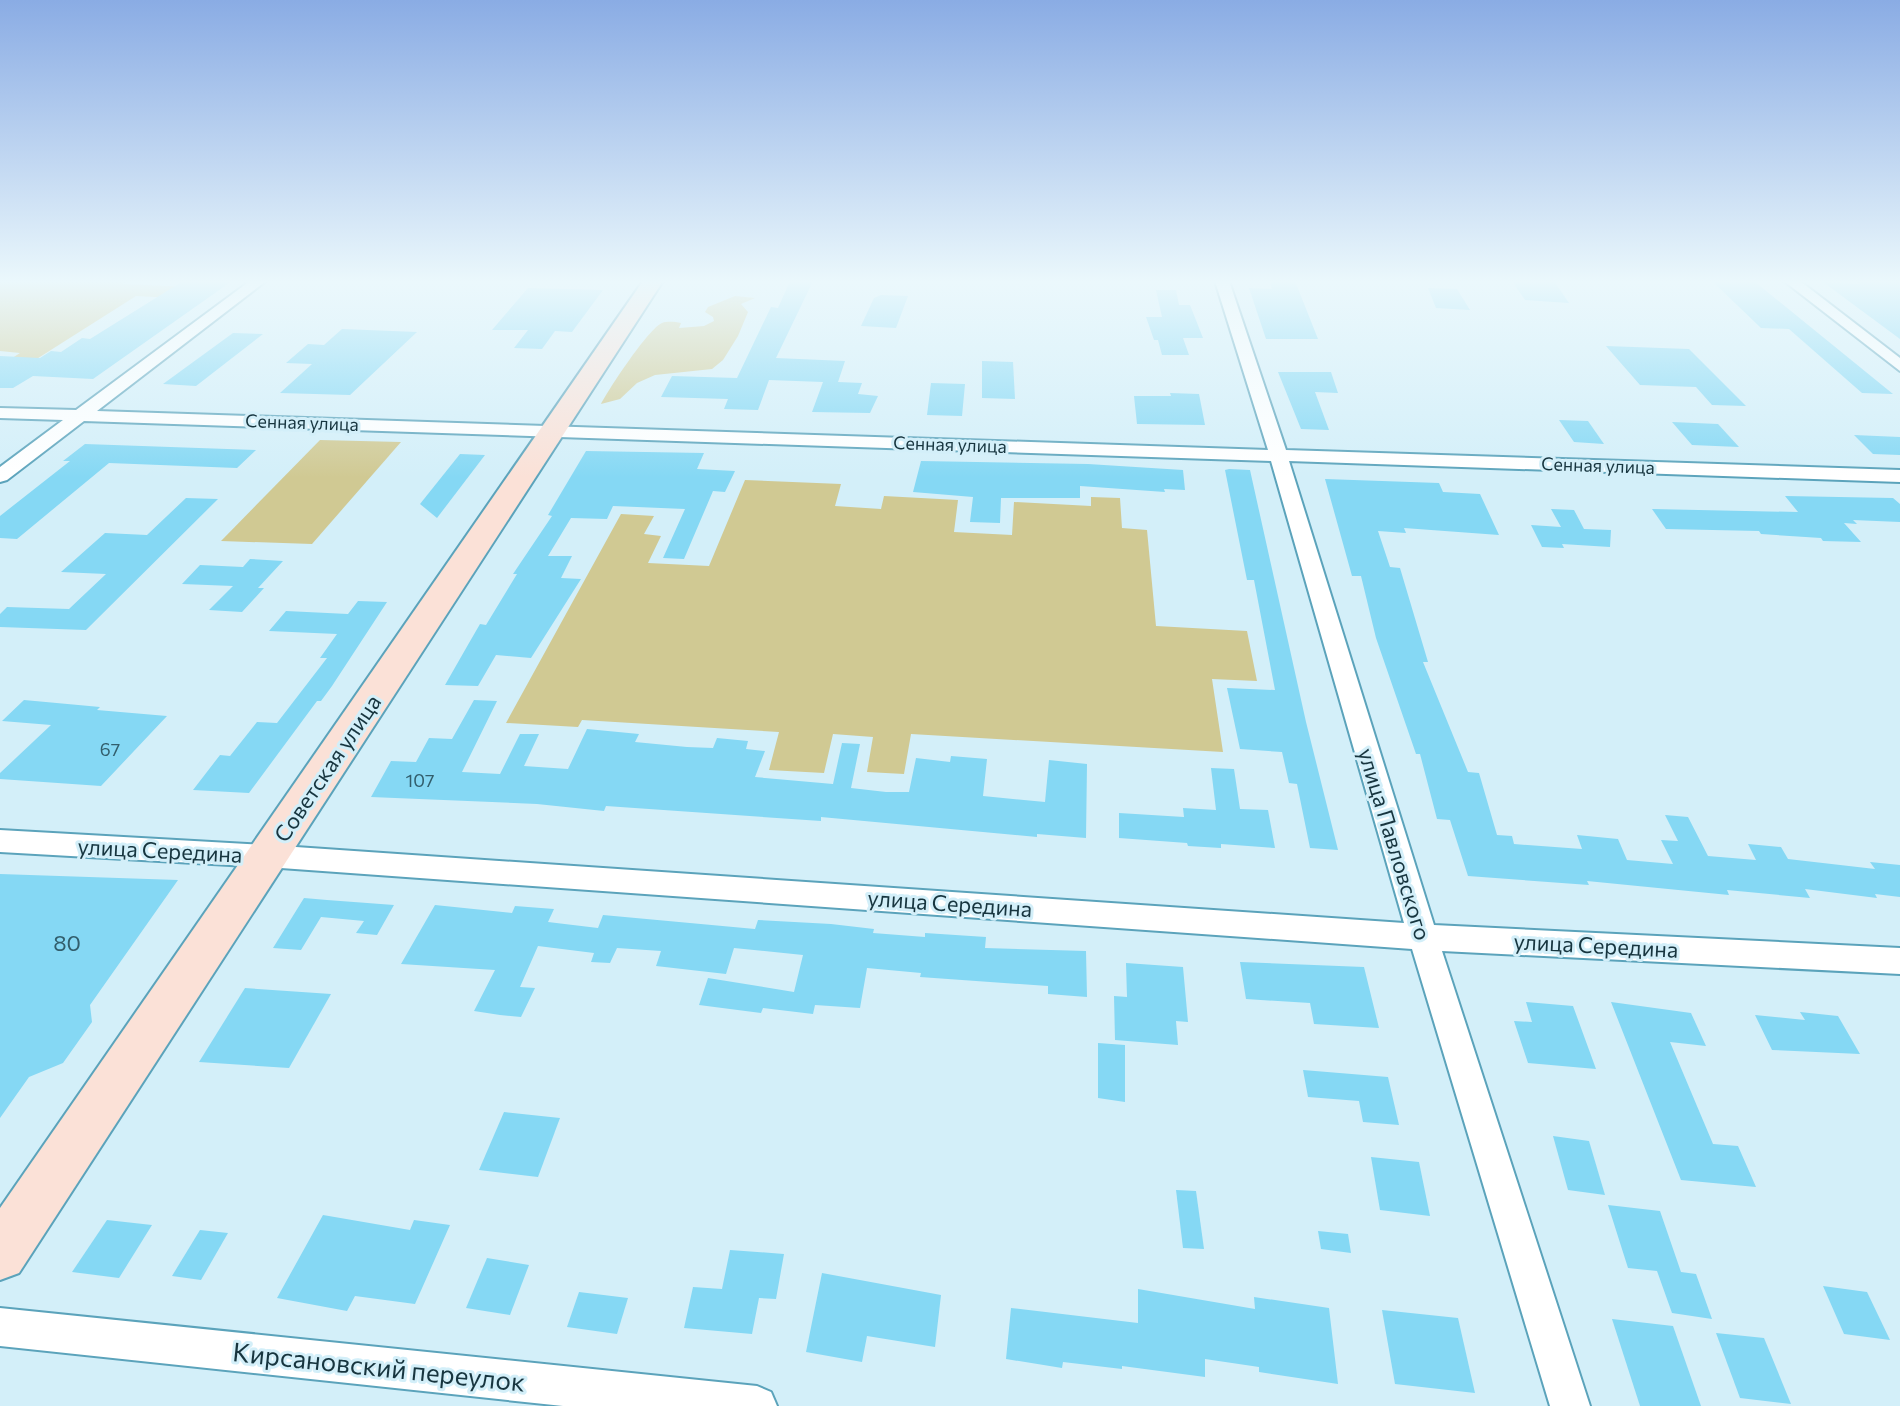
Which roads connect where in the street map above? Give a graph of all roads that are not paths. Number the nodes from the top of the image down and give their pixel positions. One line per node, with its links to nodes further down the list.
1 (173, 347): 7 (street)
2 (609, 347): 8 (street, Советская улица)
3 (1243, 347): 9 (street, улица Павловского)
4 (1892, 354): 5 (street)
5 (1900, 366)
6 (0, 413): 7 (street, Сенная улица)
7 (83, 415): 8 (street, Сенная улица); 10 (street)
8 (553, 431): 9 (street, Сенная улица); 13 (street, Советская улица)
9 (1278, 454): 11 (street, Сенная улица); 14 (street, улица Павловского)
10 (0, 476)
11 (1900, 476)
12 (0, 841): 13 (street, улица Середина)
13 (267, 856): 14 (street, улица Середина); 16 (street, Советская улица)
14 (1423, 937): 15 (street, улица Середина); 19 (street, улица Павловского)
15 (1900, 961)
16 (0, 1254)
17 (0, 1327): 18 (street, Кирсановский переулок)
18 (757, 1406)
19 (1570, 1406)

